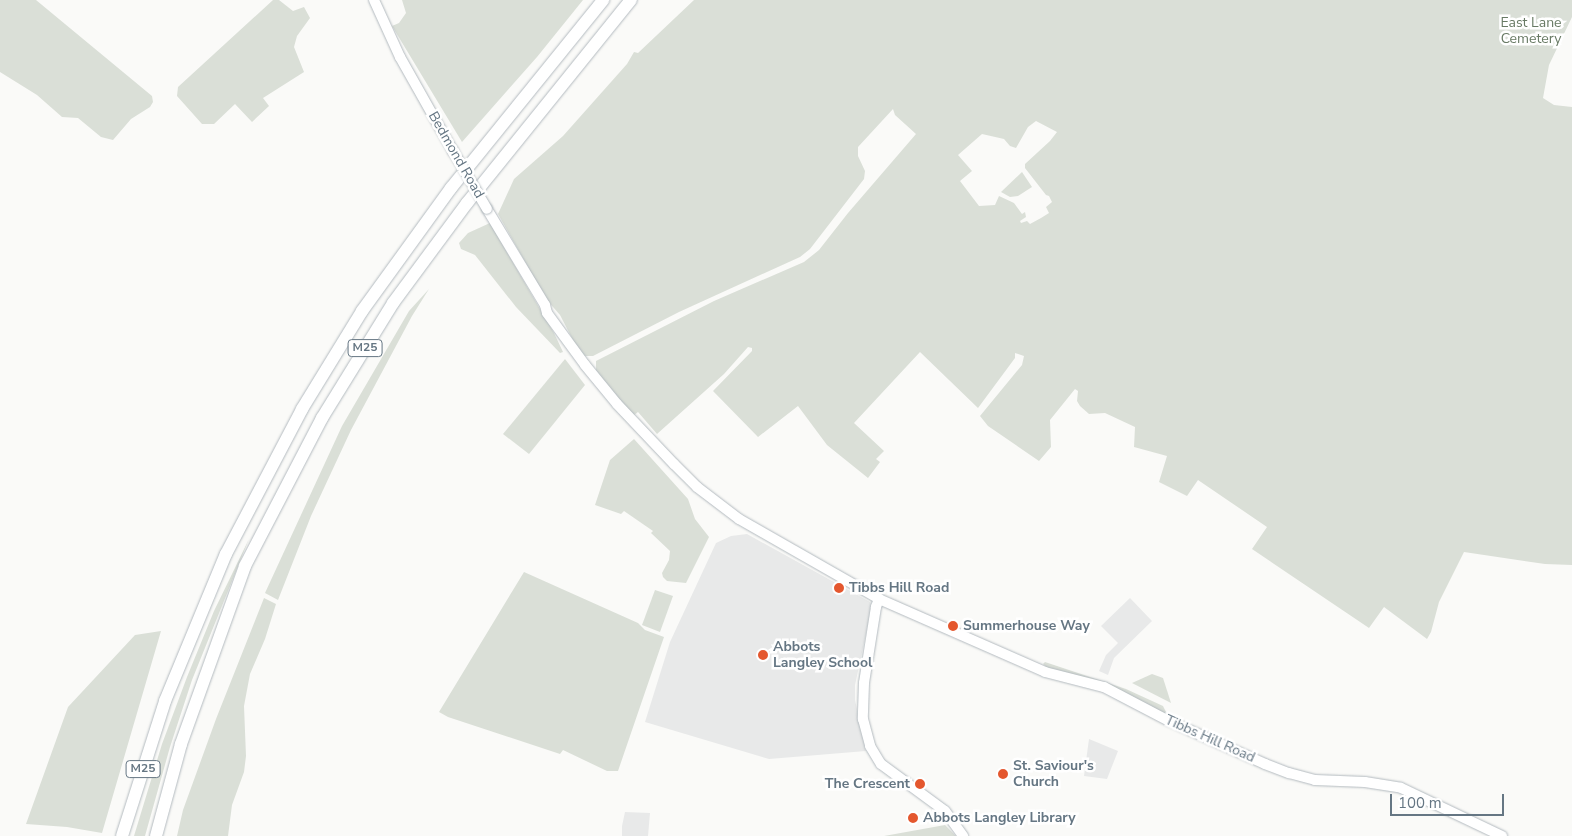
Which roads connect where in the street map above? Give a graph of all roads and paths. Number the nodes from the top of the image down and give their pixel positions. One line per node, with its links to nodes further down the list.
1 (374, 0): 4 (street, Bedmond Road, bridge)
2 (603, 0): 6 (highway, M25)
3 (631, 0): 7 (highway, M25)
4 (738, 519): 5 (street, Tibbs Hill Road)
5 (880, 599): 8 (street); 9 (street, Tibbs Hill Road)
6 (122, 836)
7 (156, 836)
8 (963, 836)
9 (1502, 836)

